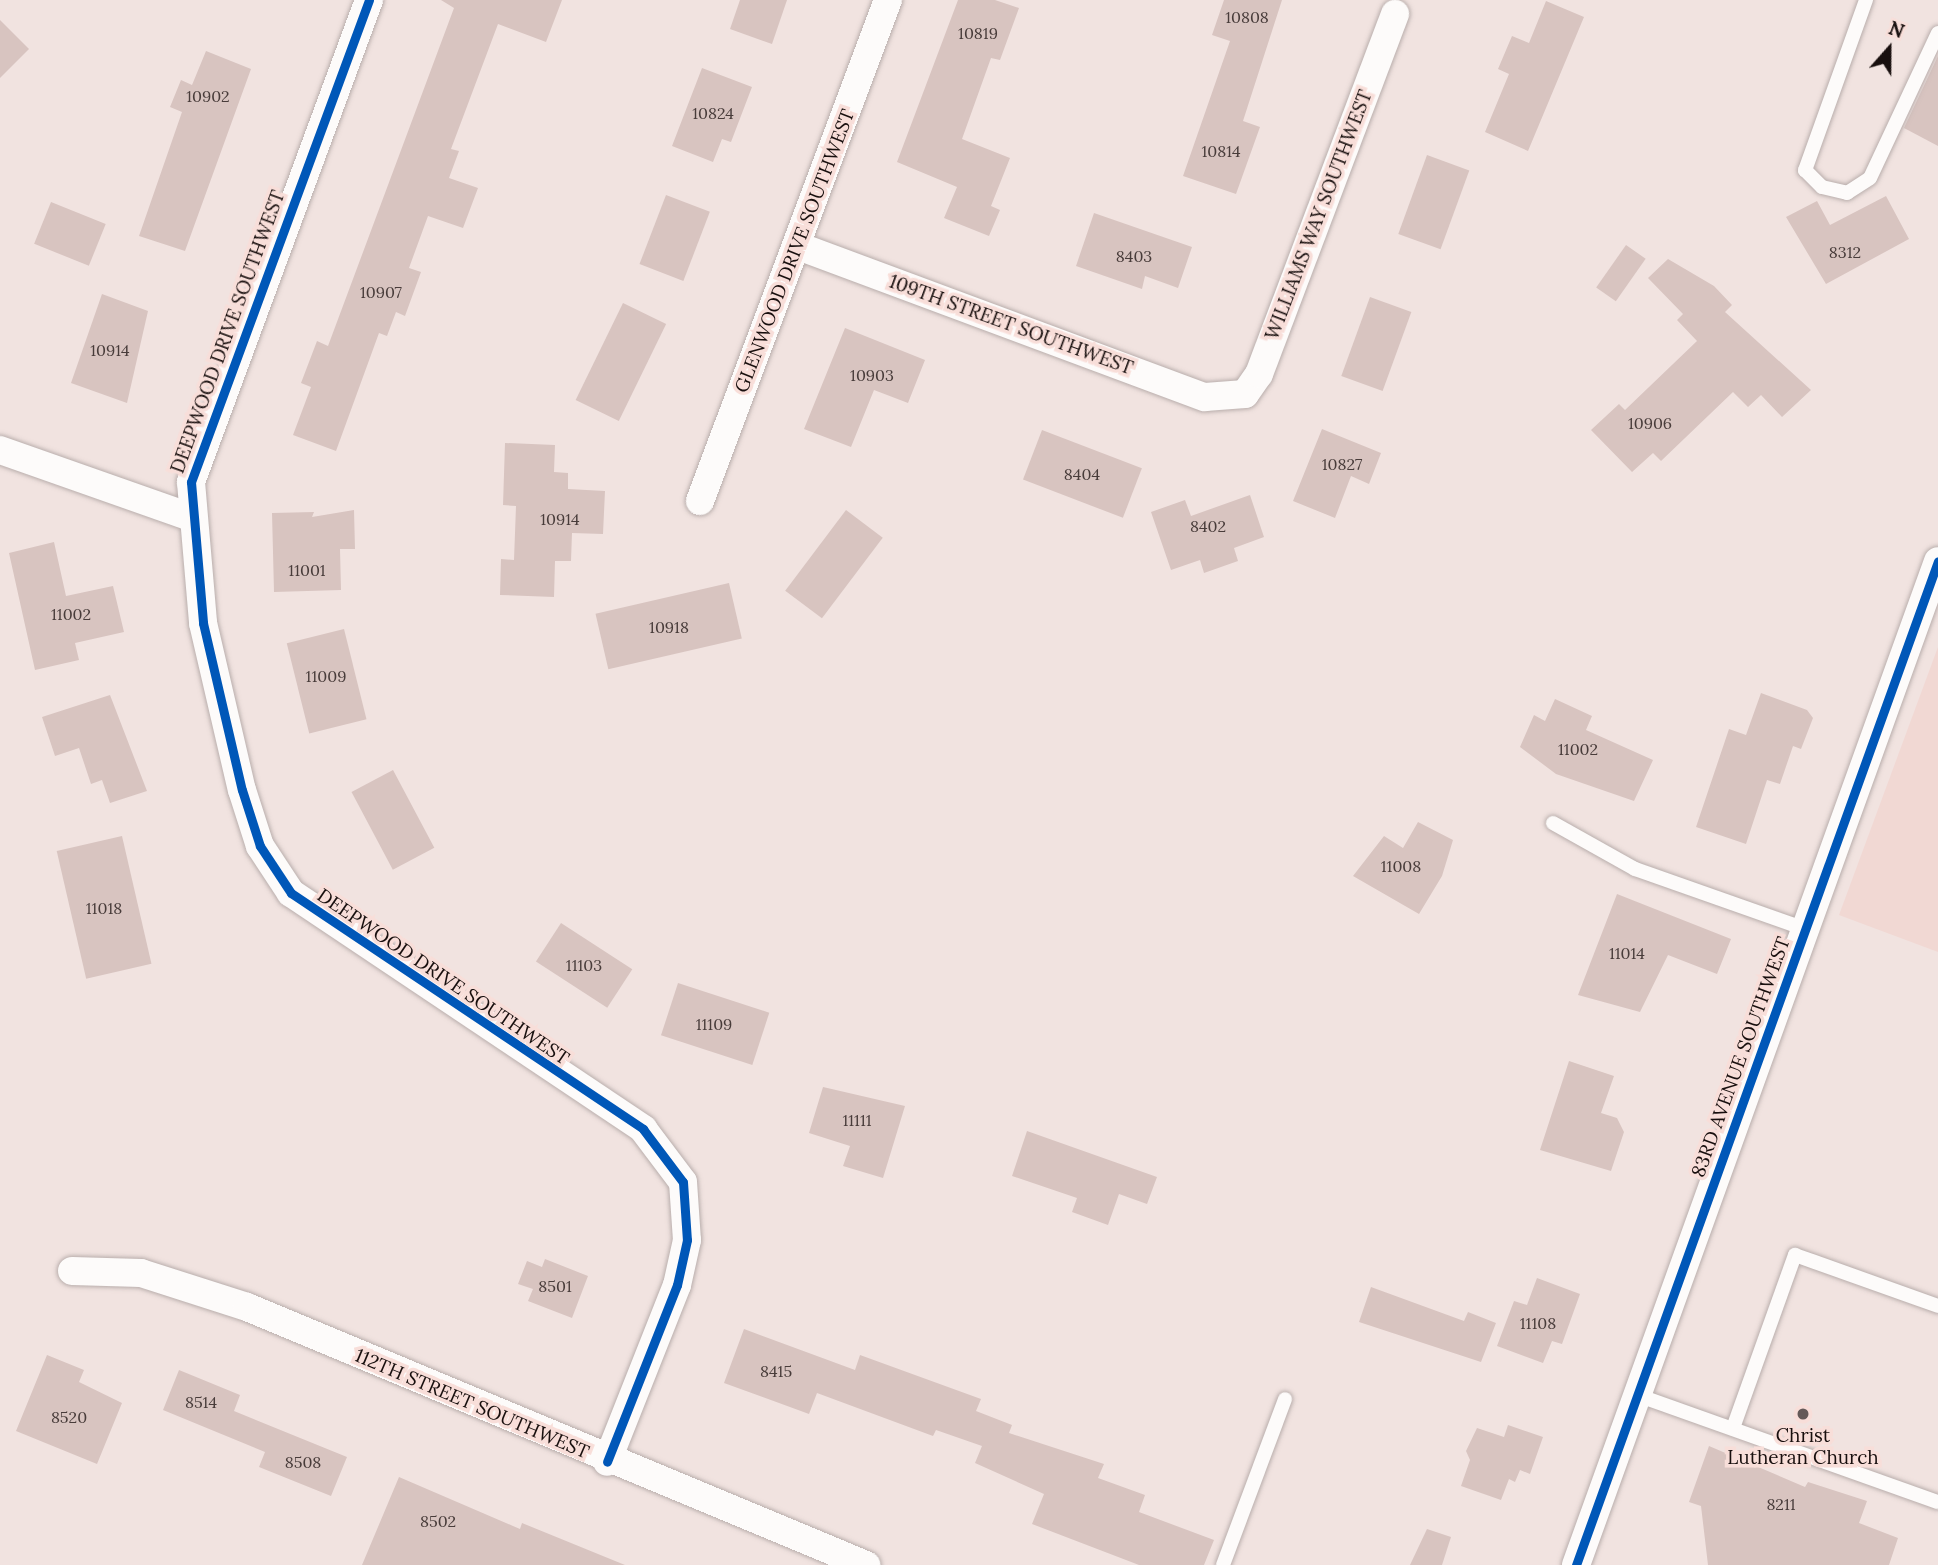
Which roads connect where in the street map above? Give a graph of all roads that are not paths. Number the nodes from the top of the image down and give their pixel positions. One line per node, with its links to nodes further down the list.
1 (369, 0): 10 (street, DEEPWOOD DRIVE SOUTHWEST)
2 (888, 0): 6 (street, GLENWOOD DRIVE SOUTHWEST)
3 (1866, 0): 5 (lane)
4 (1395, 13): 7 (street, WILLIAMS WAY SOUTHWEST)
5 (1938, 33)
6 (798, 246): 7 (street, 109TH STREET SOUTHWEST); 9 (street, GLENWOOD DRIVE SOUTHWEST)
7 (1225, 400)
8 (0, 450): 10 (street)
9 (700, 501)
10 (190, 517): 19 (street, DEEPWOOD DRIVE SOUTHWEST)
11 (1938, 561): 13 (street, 83RD AVENUE SOUTHWEST)
12 (1553, 822): 13 (lane)
13 (1805, 929): 16 (street, 83RD AVENUE SOUTHWEST)
14 (72, 1270): 19 (street, 112TH STREET SOUTHWEST)
15 (1938, 1306): 18 (lane)
16 (1637, 1395): 18 (lane); 23 (street, 83RD AVENUE SOUTHWEST)
17 (1285, 1399): 22 (lane)
18 (1732, 1428): 20 (lane)
19 (607, 1461): 21 (street, 112TH STREET SOUTHWEST)
20 (1938, 1502)
21 (866, 1565)
22 (1223, 1565)
23 (1576, 1565)

